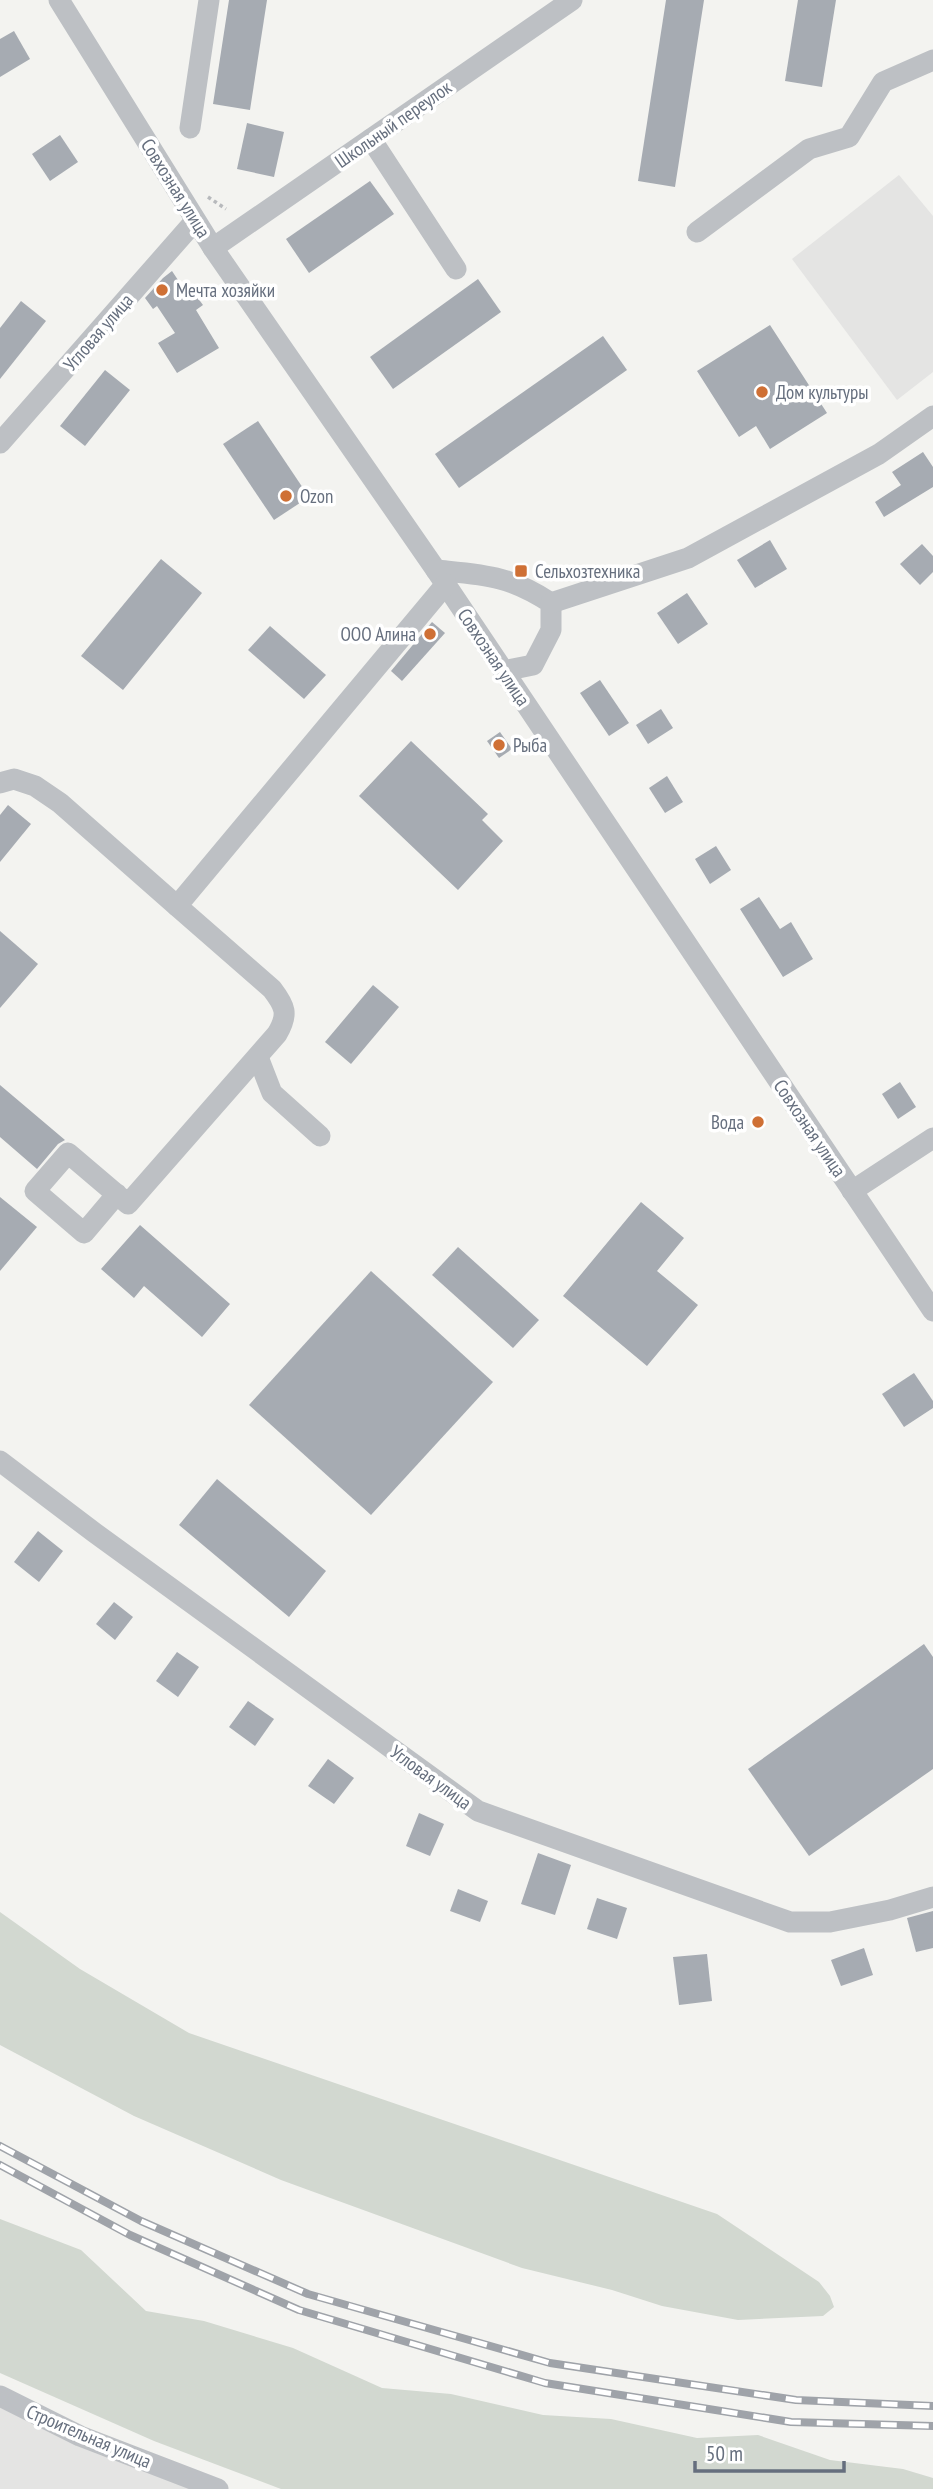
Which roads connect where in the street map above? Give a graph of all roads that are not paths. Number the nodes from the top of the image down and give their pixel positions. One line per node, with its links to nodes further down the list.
1 (59, 0): 7 (street, Совхозная улица)
2 (209, 0): 5 (street)
3 (572, 0): 6 (street, Школьный переулок)
4 (933, 60): 8 (street)
5 (190, 128)
6 (371, 139): 9 (street, Школьный переулок); 10 (street)
7 (195, 221): 9 (street, Совхозная улица); 12 (street, Угловая улица)
8 (697, 232)
9 (214, 248): 13 (street, Совхозная улица)
10 (456, 269)
11 (933, 416): 14 (street)
12 (0, 443)
13 (441, 577): 14 (street); 15 (street, Совхозная улица); 17 (street)
14 (551, 603): 15 (street)
15 (503, 671): 21 (street, Совхозная улица)
16 (0, 783): 17 (street)
17 (177, 906): 18 (street)
18 (258, 1057): 19 (street); 22 (street)
19 (320, 1136)
20 (933, 1138): 21 (street)
21 (852, 1191): 23 (street, Совхозная улица)
22 (117, 1194)
23 (933, 1311)
24 (0, 1461): 25 (street, Угловая улица)
25 (933, 1896)
26 (0, 2396): 27 (street, Строительная улица)
27 (218, 2489)

